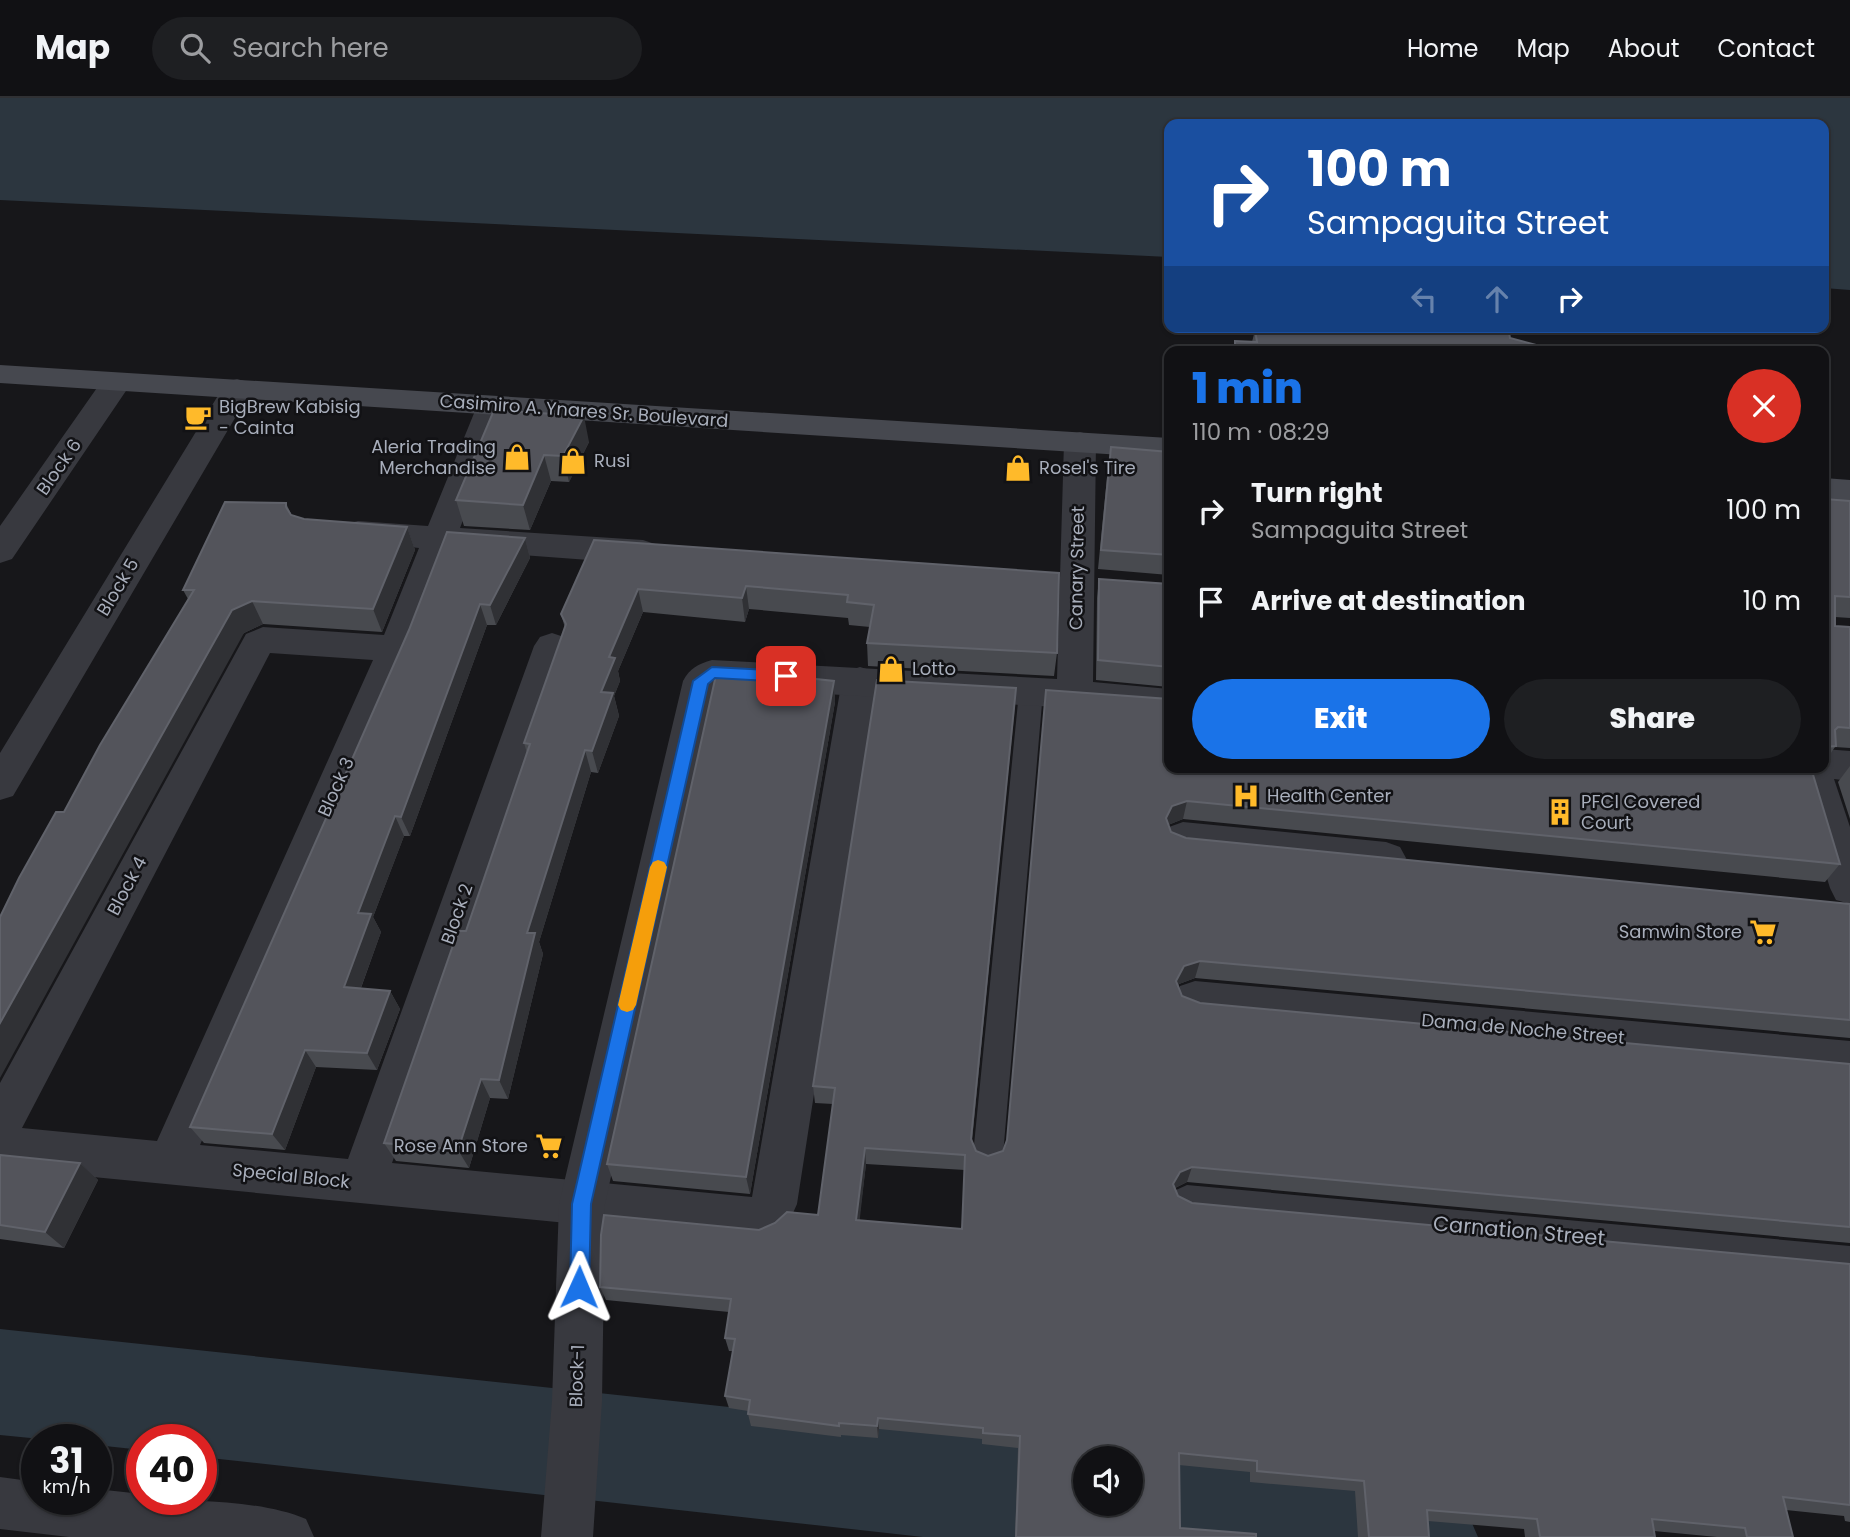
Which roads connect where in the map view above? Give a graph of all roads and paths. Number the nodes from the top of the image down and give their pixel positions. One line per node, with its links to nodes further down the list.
1 (0, 374): 2 (main road, Casimiro A. Ynares Sr. Boulevard)
2 (117, 382): 3 (main road, Casimiro A. Ynares Sr. Boulevard); 11 (street, Block 6)
3 (237, 389): 4 (main road, Casimiro A. Ynares Sr. Boulevard); 22 (street, Block 5)
4 (492, 406): 5 (main road, Casimiro A. Ynares Sr. Boulevard); 10 (street, Block 3)
5 (1080, 442): 6 (main road, Casimiro A. Ynares Sr. Boulevard); 17 (street, Canary Street)
6 (1164, 448)
7 (1829, 489): 8 (main road)
8 (1850, 491)
9 (329, 530): 10 (street)
10 (438, 538): 12 (street); 14 (street, Block 3)
11 (0, 551)
12 (668, 554)
13 (552, 646): 32 (street, Block 2)
14 (396, 649): 28 (street, Block 4); 31 (street, Block 3)
15 (860, 680): 16 (street); 34 (street, Block-1); 34 (street, Special Block)
16 (1031, 692): 17 (street); 30 (lane)
17 (1075, 694): 18 (street)
18 (1164, 703)
19 (1829, 764): 20 (street)
20 (1850, 766)
21 (1813, 773): 25 (street)
22 (0, 785)
23 (1183, 838): 24 (street)
24 (1419, 861)
25 (1841, 898)
26 (1195, 999): 27 (street, Dama de Noche Street)
27 (1850, 1059)
28 (0, 1126)
29 (0, 1147): 31 (street, Special Block)
30 (988, 1155)
31 (169, 1164): 32 (street, Special Block)
32 (362, 1182): 34 (street, Special Block)
33 (1187, 1200): 35 (lane, Carnation Street)
34 (582, 1204): 38 (street, Block-1)
35 (1850, 1262)
36 (0, 1503): 37 (street)
37 (288, 1537)
38 (567, 1537)

